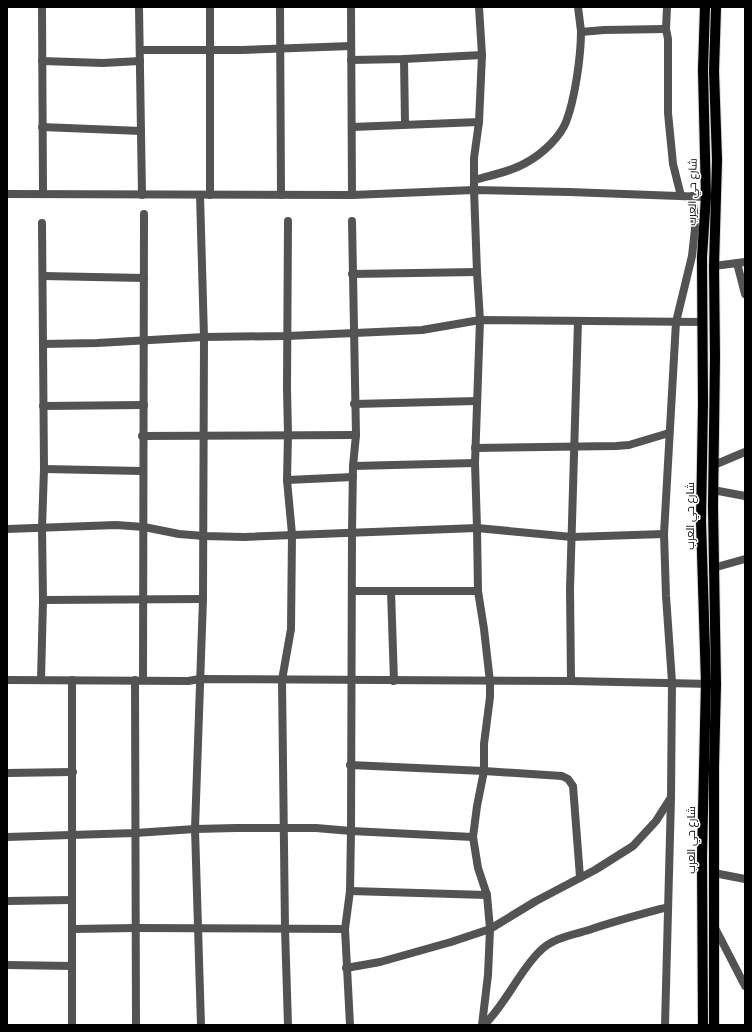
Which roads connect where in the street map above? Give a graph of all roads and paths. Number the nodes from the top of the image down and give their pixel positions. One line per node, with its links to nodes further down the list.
1 (42, 7): 20 (street)
2 (140, 7): 15 (street)
3 (210, 7): 16 (street)
4 (280, 7): 14 (street)
5 (351, 7): 13 (street)
6 (479, 7): 17 (street)
7 (578, 7): 12 (street)
8 (667, 7): 11 (street)
9 (705, 7): 38 (main road, شارع حي العرب)
10 (716, 7): 44 (main road, شارع حي العرب)
11 (666, 29): 12 (street); 36 (street)
12 (581, 32): 27 (street)
13 (351, 46): 14 (street); 19 (street)
14 (281, 48): 16 (street); 34 (street)
15 (140, 50): 16 (street); 21 (street)
16 (210, 50): 33 (street)
17 (482, 55): 18 (street); 22 (street)
18 (404, 59): 19 (street); 23 (street)
19 (351, 60): 25 (street)
20 (42, 61): 21 (street); 24 (street)
21 (140, 61): 26 (street)
22 (479, 122): 23 (street); 27 (street)
23 (406, 124): 25 (street)
24 (42, 127): 26 (street); 30 (street)
25 (352, 127): 35 (street)
26 (141, 131): 31 (street)
27 (474, 180): 28 (street)
28 (474, 190): 35 (street); 36 (street); 45 (street)
29 (7, 194): 30 (street)
30 (43, 194): 31 (street)
31 (142, 195): 32 (street)
32 (200, 195): 33 (street); 56 (street)
33 (210, 195): 34 (street)
34 (282, 195): 35 (street)
35 (352, 195)
36 (681, 196): 37 (street)
37 (692, 196): 38 (street); 52 (street)
38 (706, 197): 53 (main road, شارع حي العرب)
39 (144, 214): 48 (street)
40 (288, 221): 55 (street)
41 (352, 221): 46 (street)
42 (42, 223): 47 (street)
43 (741, 262): 44 (street); 49 (street)
44 (714, 266): 72 (main road, شارع حي العرب)
45 (477, 272): 46 (street); 50 (street)
46 (352, 274): 54 (street)
47 (43, 276): 48 (street); 58 (street)
48 (144, 278): 57 (street)
49 (745, 294)
50 (480, 320): 51 (street); 54 (street); 59 (street)
51 (578, 321): 52 (street); 68 (street)
52 (676, 322): 53 (street); 63 (street)
53 (703, 322): 80 (main road, شارع حي العرب)
54 (353, 333): 55 (street); 60 (street)
55 (287, 336): 56 (street); 64 (street)
56 (204, 337): 57 (street); 67 (street)
57 (144, 341): 58 (street); 61 (street)
58 (43, 344): 62 (street)
59 (477, 401): 60 (street); 69 (street)
60 (354, 404): 65 (street)
61 (144, 405): 62 (street); 66 (street)
62 (43, 406): 74 (street)
63 (669, 433): 68 (street); 88 (street)
64 (288, 435): 65 (street); 67 (street); 77 (street)
65 (356, 435): 73 (street)
66 (142, 436): 67 (street); 75 (street)
67 (204, 436): 89 (street)
68 (574, 447): 69 (street); 90 (street)
69 (475, 448): 71 (street)
70 (745, 452): 72 (street)
71 (475, 463): 73 (street); 84 (street)
72 (714, 465): 78 (main road, شارع حي العرب)
73 (354, 466): 76 (street)
74 (44, 469): 75 (street); 83 (street)
75 (142, 471): 82 (street)
76 (353, 477): 77 (street); 86 (street)
77 (287, 480): 87 (street)
78 (713, 490): 79 (street); 81 (main road, شارع حي العرب)
79 (745, 496)
80 (701, 506): 81 (main road); 110 (main road, شارع حي العرب)
81 (713, 506): 92 (main road, شارع حي العرب)
82 (144, 527): 83 (street); 89 (street); 98 (street)
83 (42, 528): 85 (street); 97 (street)
84 (477, 528): 86 (street); 90 (street); 95 (street)
85 (7, 529)
86 (352, 532): 87 (street); 93 (street)
87 (292, 534): 89 (street); 104 (street)
88 (664, 534): 90 (street); 109 (street)
89 (204, 536): 96 (street)
90 (572, 537): 107 (street)
91 (745, 560): 92 (street)
92 (713, 568): 110 (main road, شارع حي العرب)
93 (353, 591): 94 (street); 105 (street)
94 (391, 591): 95 (street); 106 (street)
95 (478, 591): 108 (street)
96 (203, 599): 98 (street); 99 (street)
97 (43, 600): 98 (street); 101 (street)
98 (143, 600): 103 (street)
99 (200, 679): 103 (street); 104 (street); 117 (street)
100 (7, 680): 101 (street)
101 (42, 680): 102 (street)
102 (72, 680): 103 (street); 113 (street)
103 (139, 680): 119 (street)
104 (282, 680): 105 (street); 116 (street)
105 (351, 681): 106 (street); 111 (street)
106 (394, 681): 108 (street)
107 (571, 681): 108 (street); 109 (street)
108 (490, 682): 112 (street)
109 (672, 682): 110 (street); 115 (street)
110 (711, 684): 123 (main road, شارع حي العرب); 126 (main road, شارع حي العرب)
111 (350, 765): 112 (street); 118 (street)
112 (484, 771): 122 (street); 124 (street)
113 (73, 772): 114 (street); 120 (street)
114 (7, 773)
115 (671, 798): 124 (street); 132 (street)
116 (284, 828): 117 (street); 118 (street); 138 (street)
117 (195, 829): 119 (street); 135 (street)
118 (351, 831): 122 (street); 128 (street)
119 (136, 834): 120 (street); 134 (street)
120 (73, 836): 121 (street); 130 (street)
121 (7, 837)
122 (473, 837): 129 (street)
123 (714, 873): 125 (street); 127 (main road, شارع حي العرب)
124 (580, 877): 136 (street)
125 (745, 879)
126 (702, 890): 127 (main road); 151 (main road, شارع حي العرب)
127 (714, 890): 133 (main road, شارع حي العرب)
128 (350, 891): 129 (street); 139 (street)
129 (487, 895): 136 (street)
130 (72, 900): 131 (street); 137 (street)
131 (7, 901)
132 (668, 907): 149 (street); 150 (street)
133 (713, 925): 143 (street); 152 (main road, شارع حي العرب)
134 (136, 928): 135 (street); 137 (street); 145 (street)
135 (198, 928): 138 (street); 146 (street)
136 (490, 928): 142 (street); 149 (street)
137 (72, 929): 141 (street)
138 (285, 929): 139 (street); 147 (street)
139 (345, 929): 142 (street)
140 (7, 965): 141 (street)
141 (72, 966): 144 (street)
142 (346, 968): 148 (street)
143 (745, 986)
144 (72, 1025)
145 (136, 1025)
146 (201, 1025)
147 (288, 1025)
148 (350, 1025)
149 (483, 1025)
150 (665, 1025)
151 (703, 1025)
152 (714, 1025)

